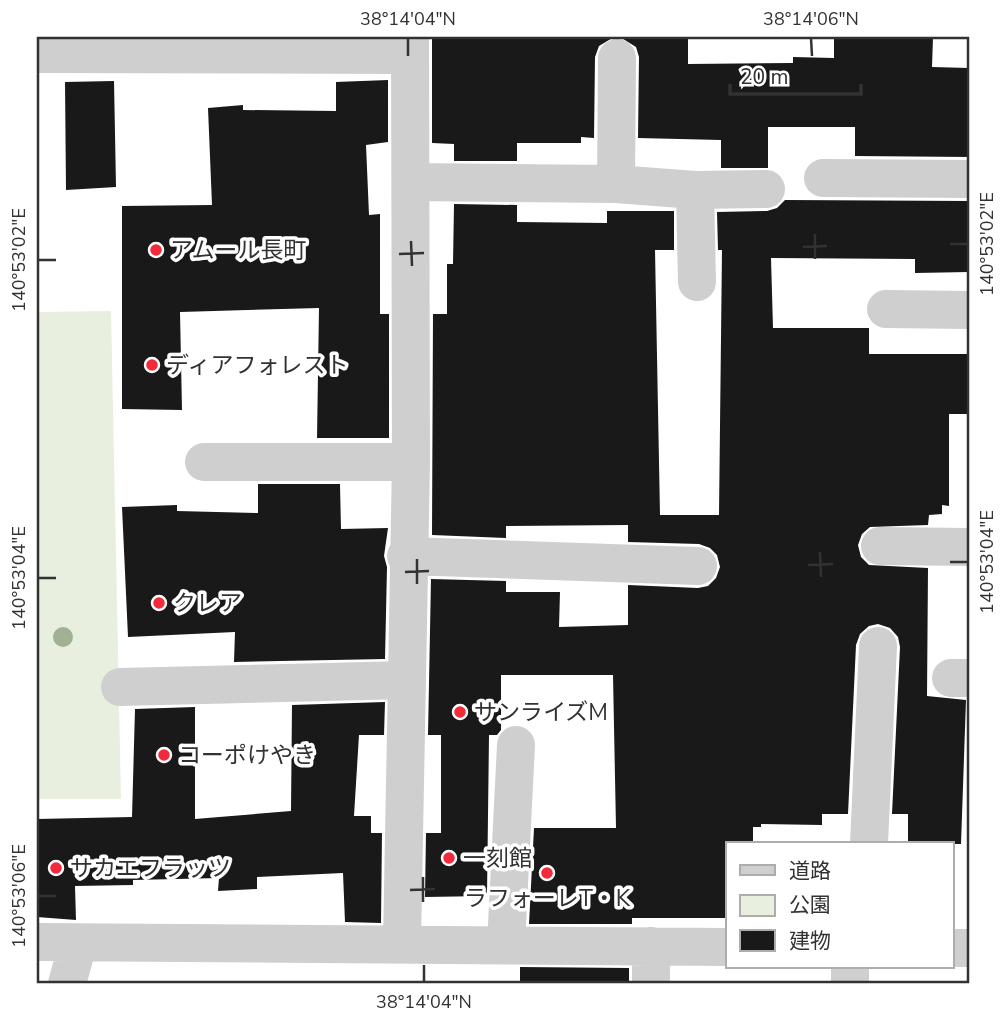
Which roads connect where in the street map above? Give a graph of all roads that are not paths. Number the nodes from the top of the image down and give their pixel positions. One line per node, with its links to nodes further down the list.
1 (410, 46): 2 (street); 6 (street)
2 (37, 54)
3 (617, 58): 7 (street)
4 (823, 178): 5 (street)
5 (969, 179)
6 (411, 182): 7 (street); 14 (street)
7 (616, 184): 9 (street)
8 (766, 189): 9 (street)
9 (695, 190): 10 (street)
10 (697, 282)
11 (886, 309): 12 (street)
12 (969, 310)
13 (204, 462): 14 (street)
14 (411, 462): 17 (street)
15 (880, 546): 16 (street)
16 (969, 547)
17 (406, 556): 18 (street); 20 (street)
18 (698, 566)
19 (878, 646): 23 (street)
20 (406, 680): 21 (street); 26 (street)
21 (121, 687)
22 (516, 745): 27 (street)
23 (869, 842)
24 (37, 942): 25 (street)
25 (78, 943): 26 (street); 30 (street)
26 (402, 944): 27 (street)
27 (506, 945): 28 (street)
28 (651, 946): 29 (street); 31 (street)
29 (726, 947)
30 (67, 984)
31 (650, 984)

